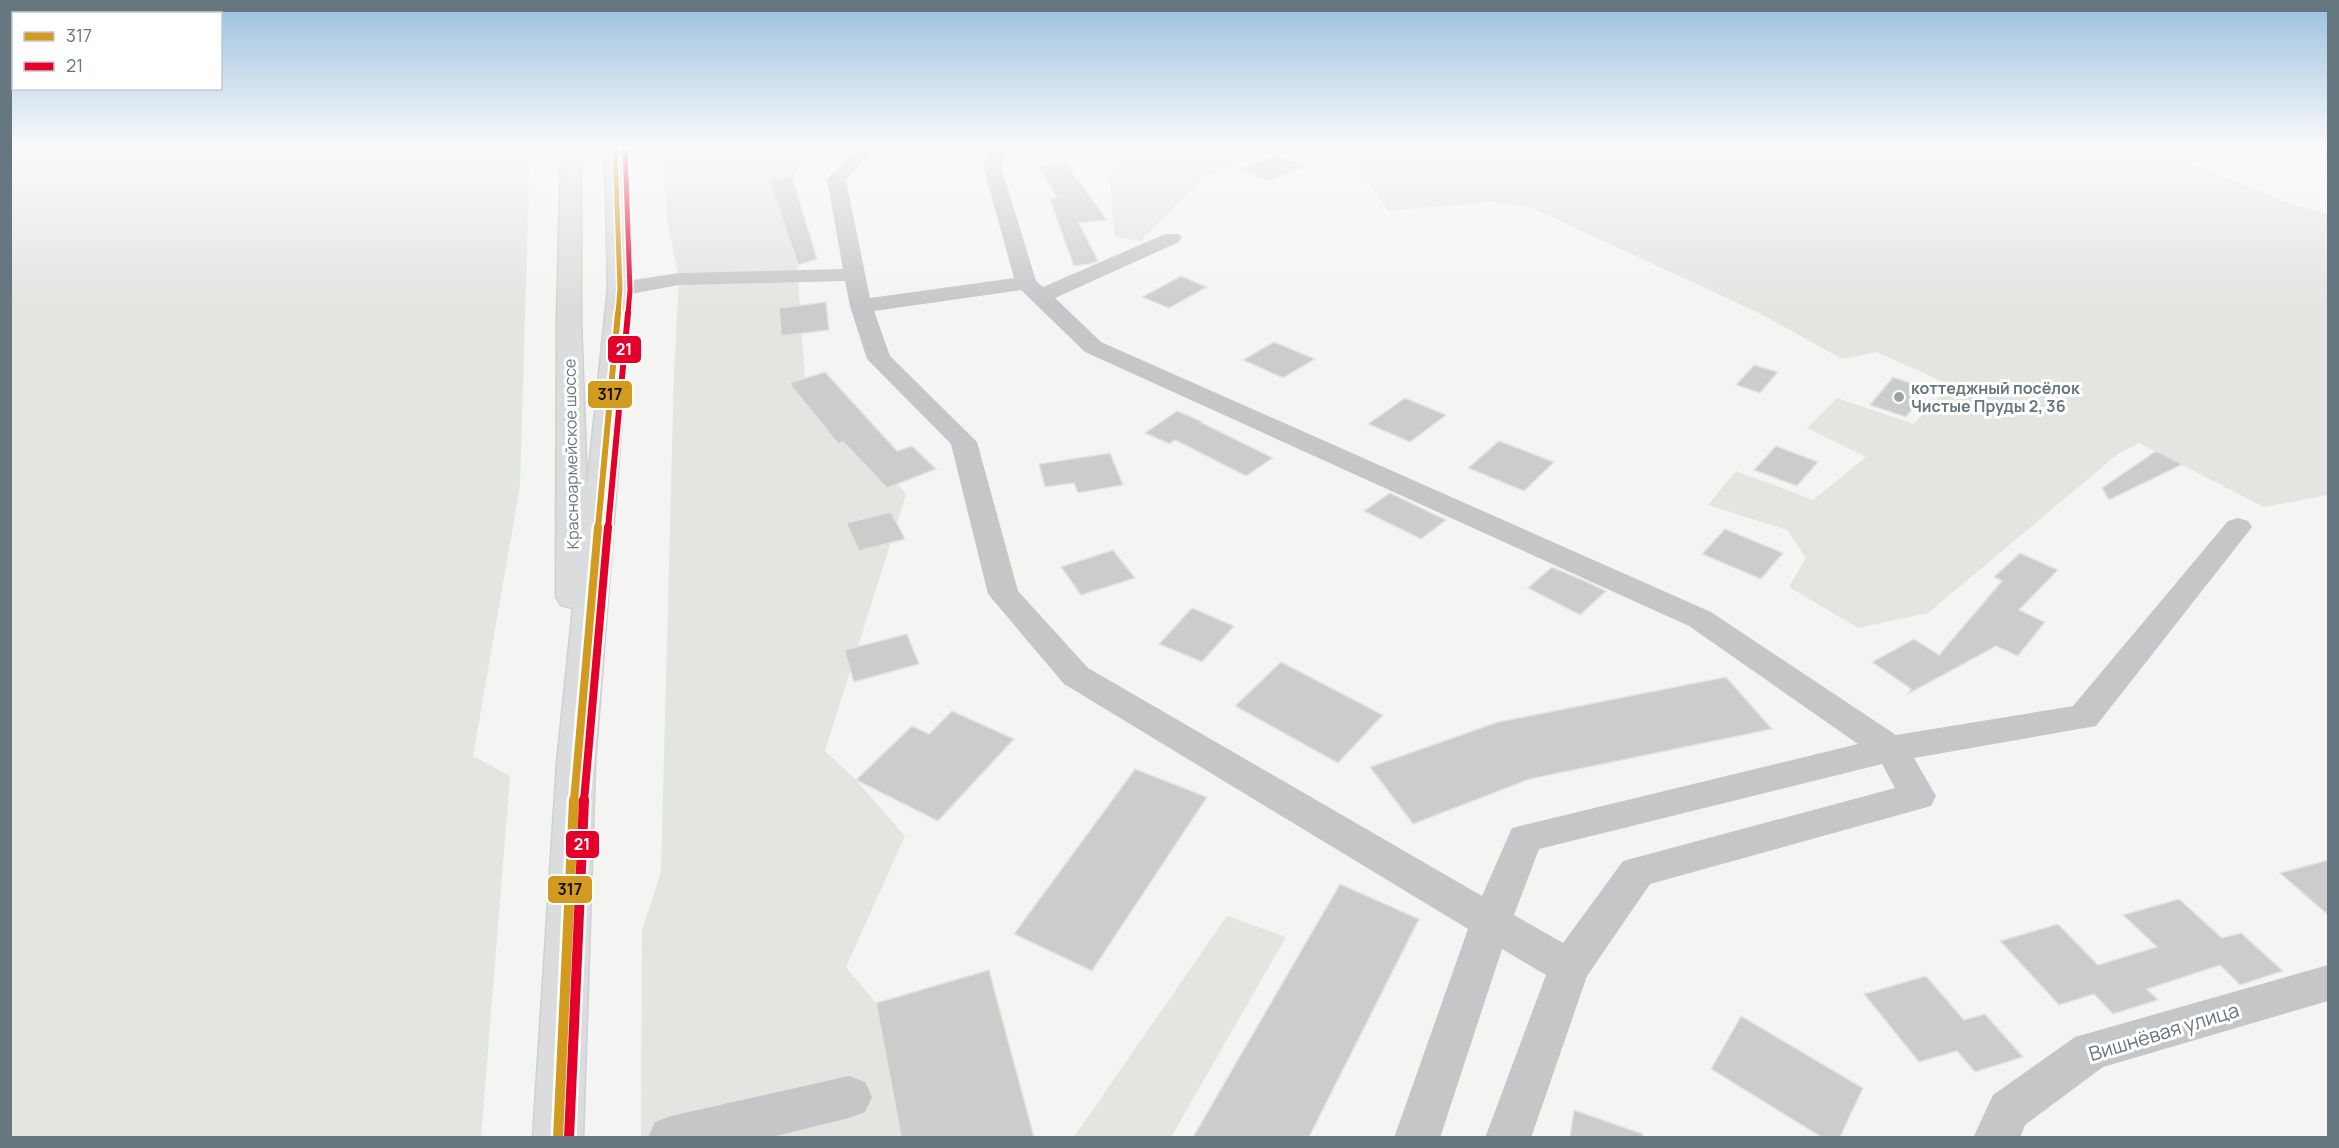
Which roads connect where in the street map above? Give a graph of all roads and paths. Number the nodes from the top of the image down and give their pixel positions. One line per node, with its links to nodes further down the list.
1 (570, 200): 12 (main road, Красноармейское шоссе)
2 (617, 200): 7 (main road, Красноармейское шоссе)
3 (840, 200): 6 (street)
4 (1003, 200): 8 (street)
5 (1172, 238): 8 (street)
6 (855, 275): 7 (street); 9 (street)
7 (620, 289): 12 (main road, Красноармейское шоссе)
8 (1033, 290): 9 (street); 11 (street)
9 (861, 306): 13 (street)
10 (2238, 527): 11 (street)
11 (1891, 749): 13 (street); 14 (street)
12 (576, 763): 17 (main road, Красноармейское шоссе)
13 (1491, 921): 14 (street); 19 (street)
14 (1569, 968): 20 (street)
15 (2327, 985): 21 (street, Вишнёвая улица)
16 (849, 1097): 18 (street)
17 (558, 1137)
18 (671, 1137)
19 (1417, 1137)
20 (1508, 1137)
21 (1996, 1137)

